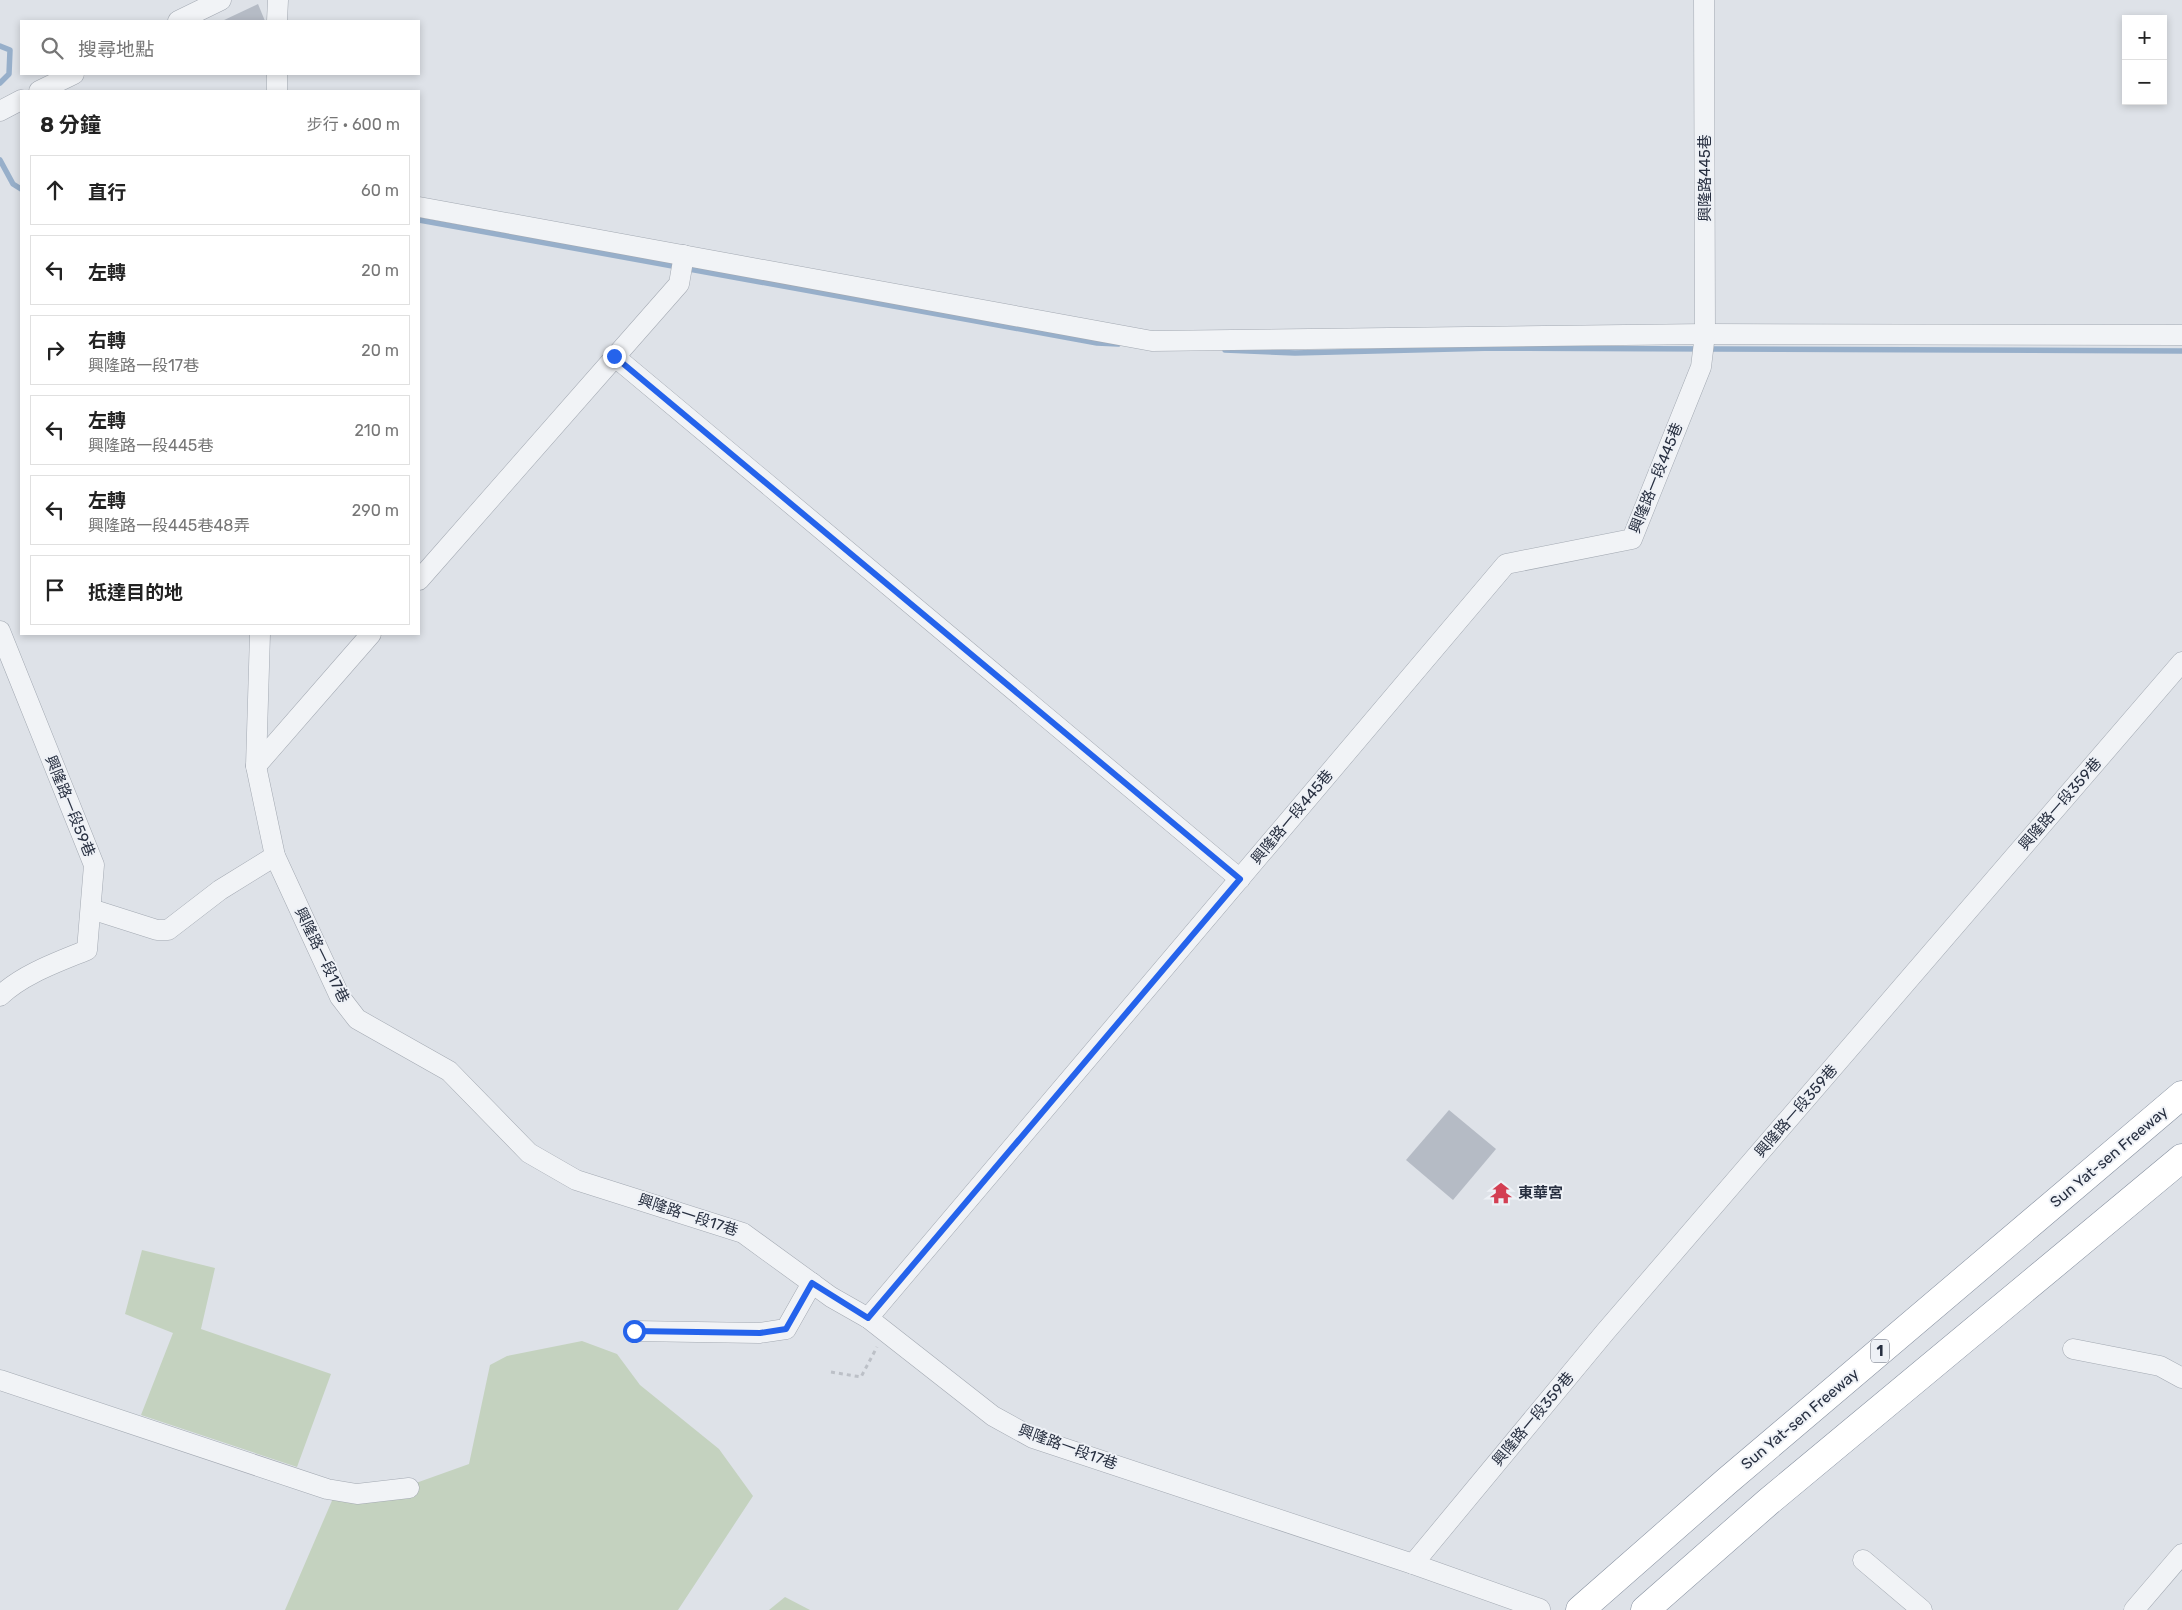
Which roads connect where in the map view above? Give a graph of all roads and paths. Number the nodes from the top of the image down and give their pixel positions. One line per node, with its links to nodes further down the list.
1 (221, 0): 4 (street)
2 (278, 0): 5 (street)
3 (1704, 0): 15 (street, 興隆路445巷)
4 (180, 20)
5 (277, 20)
6 (72, 75): 8 (street)
7 (277, 75): 9 (street)
8 (41, 90)
9 (276, 90)
10 (20, 101): 11 (street)
11 (0, 111)
12 (420, 207): 13 (street)
13 (683, 263): 15 (street); 16 (street)
14 (2182, 335): 15 (street)
15 (1704, 344): 24 (street, 興隆路一段445巷)
16 (614, 356): 17 (street); 24 (street)
17 (420, 579)
18 (0, 631): 25 (street, 興隆路一段59巷)
19 (260, 635): 22 (street, 興隆路一段17巷)
20 (370, 635): 22 (street)
21 (2182, 662): 40 (street, 興隆路一段359巷)
22 (256, 766): 23 (street, 興隆路一段17巷)
23 (275, 856): 25 (street); 29 (street, 興隆路一段17巷)
24 (1240, 879): 30 (street, 興隆路一段445巷)
25 (91, 909): 26 (street, 興隆路一段59巷)
26 (0, 996)
27 (2182, 1095): 42 (highway, Sun Yat-sen Freeway / 1)
28 (2182, 1158): 43 (highway)
29 (812, 1283): 30 (street, 興隆路一段17巷); 31 (street)
30 (868, 1318): 32 (street, 興隆路一段17巷)
31 (634, 1331)
32 (886, 1332): 34 (path); 40 (street, 興隆路一段17巷)
33 (2073, 1349): 35 (street)
34 (831, 1372)
35 (2182, 1378)
36 (0, 1380): 37 (street)
37 (409, 1488)
38 (2182, 1554): 45 (street)
39 (1863, 1560): 44 (street)
40 (1413, 1564): 41 (street, 興隆路一段17巷)
41 (1540, 1609)
42 (1580, 1610)
43 (1646, 1610)
44 (1922, 1610)
45 (2134, 1610)

